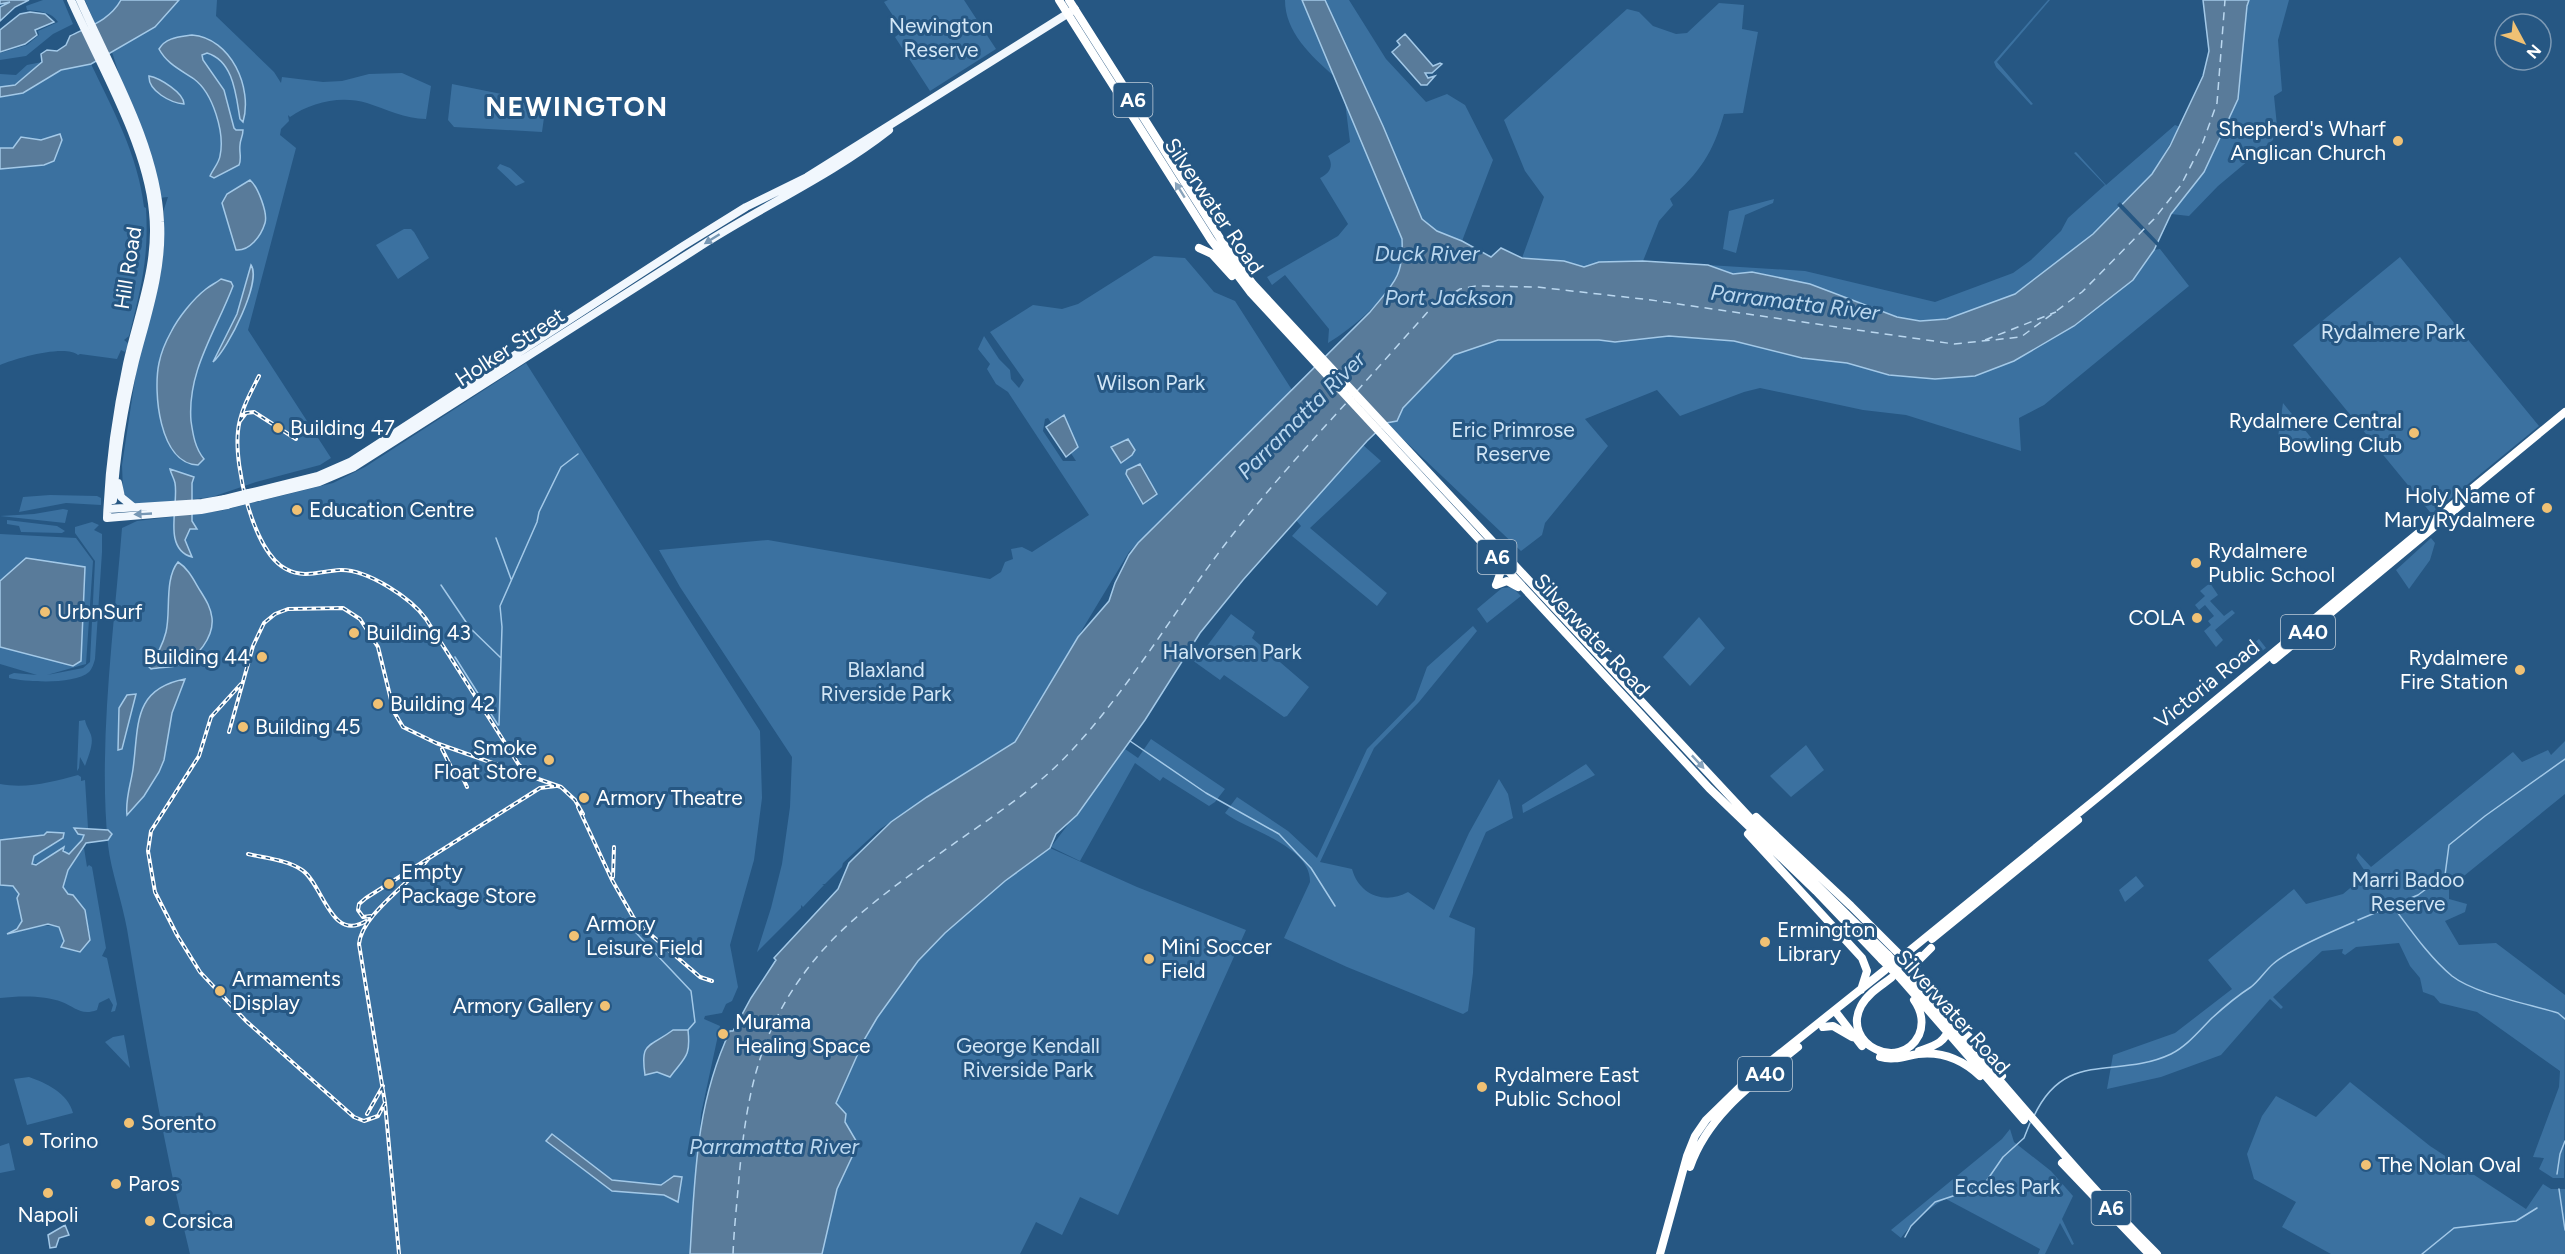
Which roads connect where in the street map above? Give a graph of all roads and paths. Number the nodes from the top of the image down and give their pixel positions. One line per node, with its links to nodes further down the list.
1 (71, 0): 6 (main road, Hill Road)
2 (80, 0): 6 (main road, Hill Road)
3 (1059, 0): 5 (highway, Silverwater Road / A6)
4 (1069, 0): 5 (highway, Silverwater Road / A6)
5 (1071, 11): 9 (highway, Silverwater Road / A6); 10 (main road, Holker Street)
6 (86, 24): 7 (main road, Hill Road)
7 (102, 59): 14 (main road, Hill Road); 18 (main road, Hill Road)
8 (1199, 248): 9 (highway)
9 (1255, 291): 13 (highway, Silverwater Road / A6)
10 (528, 353): 15 (main road, Holker Street, bridge); 15 (main road, Holker Street, bridge)
11 (2565, 412): 24 (highway, Victoria Road / A40)
12 (2565, 418): 23 (highway, Victoria Road / A40)
13 (1396, 444): 19 (highway, Silverwater Road / A6); 22 (highway, Silverwater Road / A6, one-way to 22)
14 (117, 463): 16 (main road); 18 (main road, Hill Road)
15 (226, 502): 17 (main road, Holker Street)
16 (132, 506): 17 (main road, Holker Street); 18 (main road, Holker Street)
17 (202, 506): 18 (main road, Holker Street, one-way to 18)
18 (110, 513)
19 (1494, 554): 20 (highway, Silverwater Road / A6); 20 (highway)
20 (1551, 617): 21 (highway, Silverwater Road / A6)
21 (1709, 788): 29 (highway, Silverwater Road / A6); 32 (highway)
22 (1732, 799): 26 (highway); 29 (highway, Silverwater Road / A6)
23 (2060, 834): 24 (highway); 25 (highway, Victoria Road / A40)
24 (2015, 863): 27 (highway, Victoria Road / A40)
25 (1994, 889): 28 (highway); 30 (highway, Victoria Road / A40)
26 (1880, 933): 27 (highway); 30 (highway)
27 (1920, 942): 30 (highway, Victoria Road / A40)
28 (1931, 948): 30 (highway); 39 (highway)
29 (1885, 957): 30 (highway, Silverwater Road / A6, bridge)
30 (1903, 966): 31 (highway); 34 (highway, Silverwater Road / A6); 36 (highway, Silverwater Road / A6)
31 (1888, 974): 32 (highway, A40); 33 (highway, A40)
32 (1861, 991): 33 (highway, A40)
33 (1836, 1014): 35 (highway, A40); 37 (highway); 41 (highway, A40)
34 (1945, 1016): 36 (highway); 39 (highway, Silverwater Road / A6)
35 (1823, 1027): 37 (highway); 42 (highway, A40)
36 (1948, 1032): 38 (highway); 39 (highway, Silverwater Road / A6)
37 (1856, 1038): 38 (highway)
38 (1902, 1058): 39 (highway)
39 (1984, 1068): 40 (highway, Silverwater Road / A6); 40 (highway, Silverwater Road / A6)
40 (2065, 1162): 43 (highway, Silverwater Road / A6); 44 (highway, Silverwater Road / A6)
41 (1660, 1254)
42 (1665, 1254)
43 (2149, 1254)
44 (2157, 1254)

